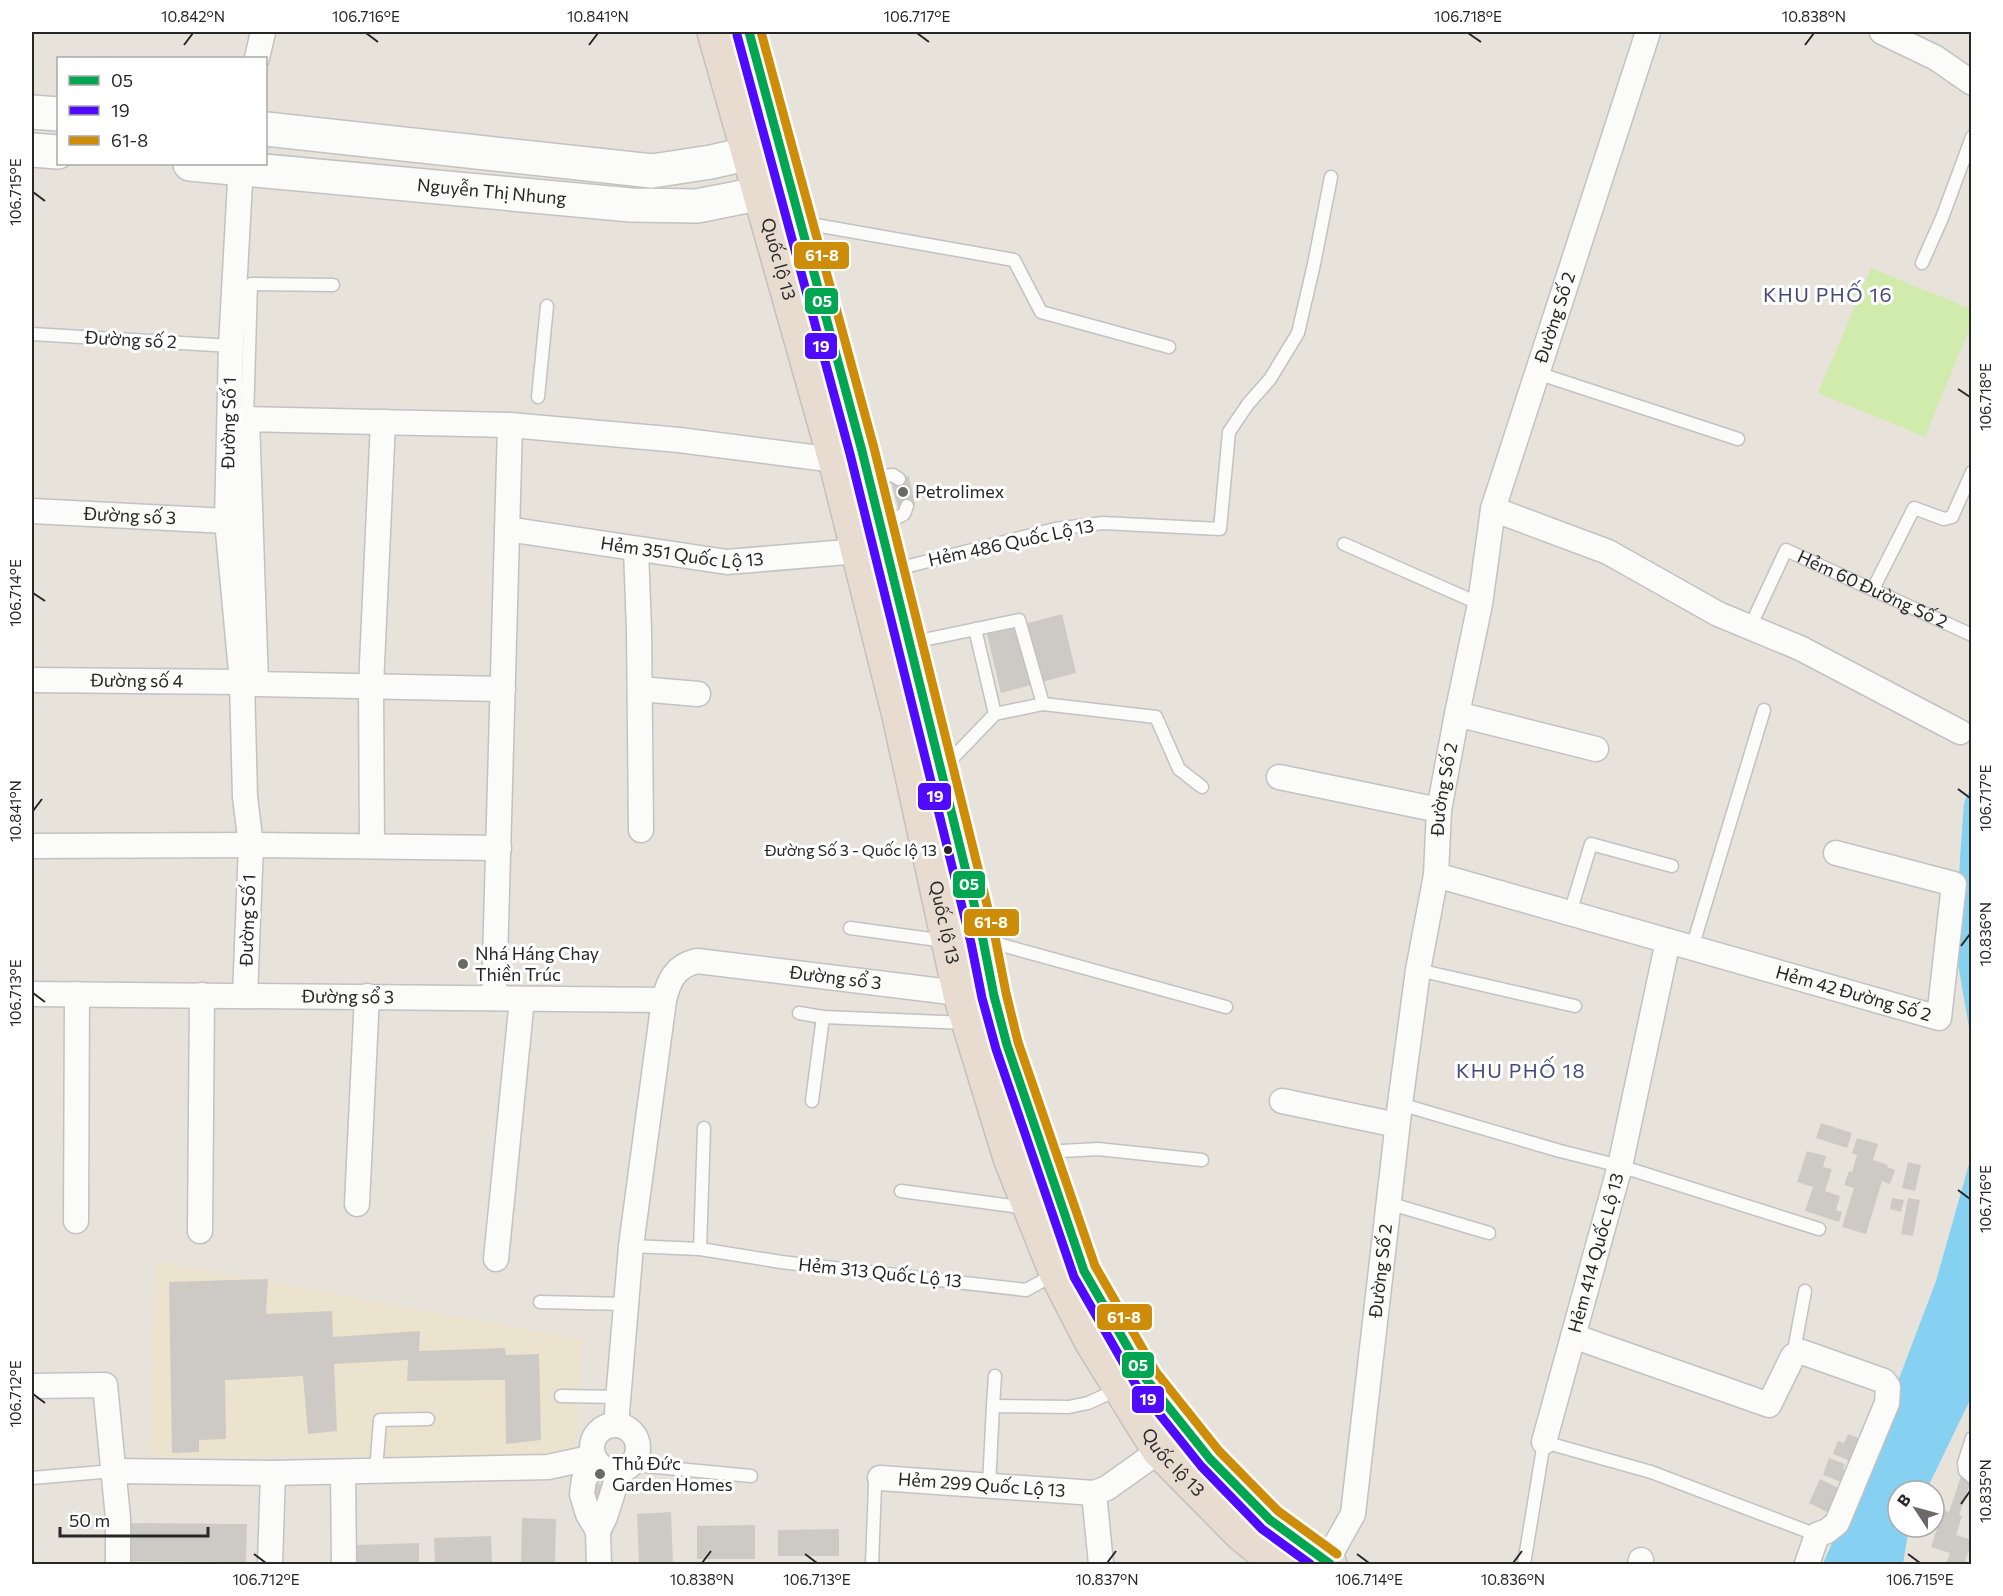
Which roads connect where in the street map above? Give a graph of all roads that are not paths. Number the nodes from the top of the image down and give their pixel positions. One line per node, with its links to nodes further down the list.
1 (263, 32): 6 (street)
2 (714, 32): 15 (highway, Quốc lộ 13)
3 (749, 32): 12 (highway, Quốc lộ 13)
4 (1648, 32): 27 (street, Đường Số 2)
5 (1882, 32): 7 (street)
6 (257, 57)
7 (1971, 83)
8 (32, 112): 9 (street)
9 (57, 114)
10 (267, 129): 15 (street, Nguyễn Thị Nhung)
11 (1971, 137): 21 (lane)
12 (780, 146): 15 (street, Nguyễn Thị Nhung); 19 (highway, Quốc lộ 13)
13 (32, 150): 14 (street)
14 (57, 152)
15 (748, 154): 19 (highway, Quốc lộ 13)
16 (216, 165): 17 (street, Nguyễn Thị Nhung)
17 (241, 166): 19 (street, Nguyễn Thị Nhung); 25 (street, Đường Số 1)
18 (1331, 177): 44 (lane, Hẻm 486 Quốc Lộ 13)
19 (775, 191): 20 (highway, Quốc lộ 13); 33 (highway, Quốc lộ 13)
20 (800, 223): 26 (lane); 39 (highway, Quốc lộ 13)
21 (1922, 263)
22 (333, 285): 29 (lane)
23 (548, 306): 28 (lane)
24 (32, 334): 25 (lane, Đường số 2)
25 (231, 346): 38 (street, Đường Số 1)
26 (1169, 346)
27 (1537, 373): 32 (lane); 36 (street, Đường Số 2)
28 (538, 397)
29 (247, 419): 30 (street); 53 (street)
30 (383, 422): 31 (street); 53 (street)
31 (510, 425): 33 (street); 40 (street)
32 (1737, 439)
33 (835, 460): 43 (highway, Quốc lộ 13)
34 (1971, 472): 45 (lane)
35 (907, 506): 39 (lane)
36 (1493, 508): 46 (street, Đường Số 2); 47 (street)
37 (32, 511): 38 (street, Đường số 3)
38 (227, 521): 52 (street, Đường Số 1)
39 (881, 526): 44 (highway, Quốc lộ 13)
40 (507, 529): 42 (street, Hẻm 351 Quốc Lộ 13); 54 (street)
41 (1344, 544): 46 (lane)
42 (636, 549): 43 (street, Hẻm 351 Quốc Lộ 13); 55 (street)
43 (859, 551): 78 (highway, Quốc lộ 13)
44 (892, 570): 50 (highway, Quốc lộ 13)
45 (1873, 589): 47 (lane, Hẻm 60 Đường Số 2); 49 (lane, Hẻm 60 Đường Số 2)
46 (1480, 604): 60 (street, Đường Số 2)
47 (1750, 627): 61 (street)
48 (975, 629): 50 (lane); 57 (lane); 59 (lane)
49 (1971, 635)
50 (908, 643): 63 (highway, Quốc lộ 13)
51 (32, 680): 52 (street, Đường số 4)
52 (242, 682): 68 (street, Đường Số 1)
53 (371, 686): 54 (street); 70 (street)
54 (503, 689): 71 (street)
55 (640, 689): 56 (street); 67 (street)
56 (698, 694)
57 (1043, 704): 59 (lane); 65 (lane)
58 (1764, 710): 80 (lane)
59 (995, 714): 63 (lane)
60 (1456, 714): 62 (street); 66 (street, Đường Số 2)
61 (1960, 732)
62 (1596, 749)
63 (940, 771): 77 (highway, Quốc lộ 13)
64 (1279, 777): 66 (street)
65 (1202, 787)
66 (1439, 810): 74 (street, Đường Số 2)
67 (640, 830)
68 (251, 845): 69 (street); 70 (street); 85 (street, Đường Số 1)
69 (32, 846)
70 (372, 846): 71 (street)
71 (499, 848): 88 (street)
72 (1836, 853): 80 (street, Hẻm 42 Đường Số 2)
73 (1671, 866): 75 (lane)
74 (1436, 874): 75 (street, Hẻm 42 Đường Số 2); 81 (street, Đường Số 2)
75 (1570, 913): 79 (street, Hẻm 42 Đường Số 2)
76 (850, 928): 78 (lane)
77 (982, 940): 87 (highway, Quốc lộ 13); 92 (lane)
78 (949, 942): 93 (highway, Quốc lộ 13)
79 (1668, 942): 80 (street, Hẻm 42 Đường Số 2); 102 (street, Hẻm 414 Quốc Lộ 13)
80 (1692, 948)
81 (1418, 970): 91 (lane); 98 (street, Đường Số 2)
82 (32, 993): 83 (street, Đường sổ 3)
83 (76, 994): 84 (street, Đường sổ 3); 107 (street)
84 (202, 995): 85 (street, Đường sổ 3); 109 (street)
85 (245, 996): 86 (street, Đường sổ 3)
86 (367, 996): 88 (street, Đường sổ 3); 105 (street)
87 (994, 996): 93 (street, Đường sổ 3); 100 (highway, Quốc lộ 13)
88 (494, 998): 89 (street, Đường sổ 3)
89 (522, 999): 90 (street, Đường sổ 3); 113 (street)
90 (664, 1000): 93 (street, Đường sổ 3); 111 (street, Đường sổ 3)
91 (1575, 1006)
92 (1226, 1007)
93 (963, 1009): 95 (lane); 106 (highway, Quốc lộ 13)
94 (799, 1013): 95 (lane)
95 (823, 1017): 96 (lane)
96 (812, 1101)
97 (1282, 1101): 98 (street)
98 (1398, 1115): 102 (lane); 104 (street, Đường Số 2)
99 (704, 1128): 112 (lane)
100 (1043, 1152): 101 (lane); 145 (highway, Quốc lộ 13)
101 (1202, 1160)
102 (1620, 1166): 108 (lane); 118 (street, Hẻm 414 Quốc Lộ 13)
103 (901, 1191): 106 (lane)
104 (1388, 1203): 110 (lane); 145 (street, Đường Số 2)
105 (357, 1204)
106 (1029, 1209): 114 (highway, Quốc lộ 13)
107 (76, 1221)
108 (1819, 1229)
109 (200, 1231)
110 (1489, 1233)
111 (631, 1246): 112 (lane, Hẻm 313 Quốc Lộ 13); 117 (street, Đường sổ 3)
112 (700, 1249): 114 (lane, Hẻm 313 Quốc Lộ 13)
113 (496, 1259)
114 (1056, 1273): 122 (highway, Quốc lộ 13)
115 (1805, 1291): 119 (lane)
116 (540, 1302): 117 (lane)
117 (626, 1304): 124 (street, Đường sổ 3)
118 (1573, 1336): 119 (street); 129 (street, Hẻm 414 Quốc Lộ 13)
119 (1792, 1356): 144 (street)
120 (995, 1376): 125 (lane)
121 (32, 1386): 133 (street)
122 (1120, 1389): 125 (lane); 130 (highway, Quốc lộ 13)
123 (561, 1396): 124 (lane)
124 (619, 1397): 127 (street, Đường sổ 3)
125 (993, 1406): 141 (lane)
126 (428, 1419): 134 (lane)
127 (616, 1424): 131 (street); 132 (street)
128 (1971, 1438): 138 (lane)
129 (1544, 1442): 144 (lane); 153 (lane, Hẻm 414 Quốc Lộ 13)
130 (1159, 1452): 142 (street); 152 (highway, Quốc lộ 13)
131 (595, 1460): 132 (street); 134 (street); 143 (street)
132 (627, 1466): 137 (lane); 143 (street)
133 (113, 1471): 136 (street); 139 (lane); 146 (street)
134 (376, 1471): 135 (street)
135 (343, 1472): 136 (street); 148 (street)
136 (273, 1473): 147 (street)
137 (751, 1476)
138 (1971, 1477)
139 (32, 1478)
140 (880, 1478): 141 (street, Hẻm 299 Quốc Lộ 13); 150 (lane, Hẻm 299 Quốc Lộ 13)
141 (989, 1485): 142 (street, Hẻm 299 Quốc Lộ 13)
142 (1094, 1493): 151 (street)
143 (598, 1531): 149 (street)
144 (1817, 1535): 154 (street)
145 (1328, 1563)
146 (118, 1564)
147 (270, 1564)
148 (344, 1564)
149 (599, 1564)
150 (872, 1564)
151 (1101, 1564)
152 (1276, 1564)
153 (1524, 1564)
154 (1807, 1564)

